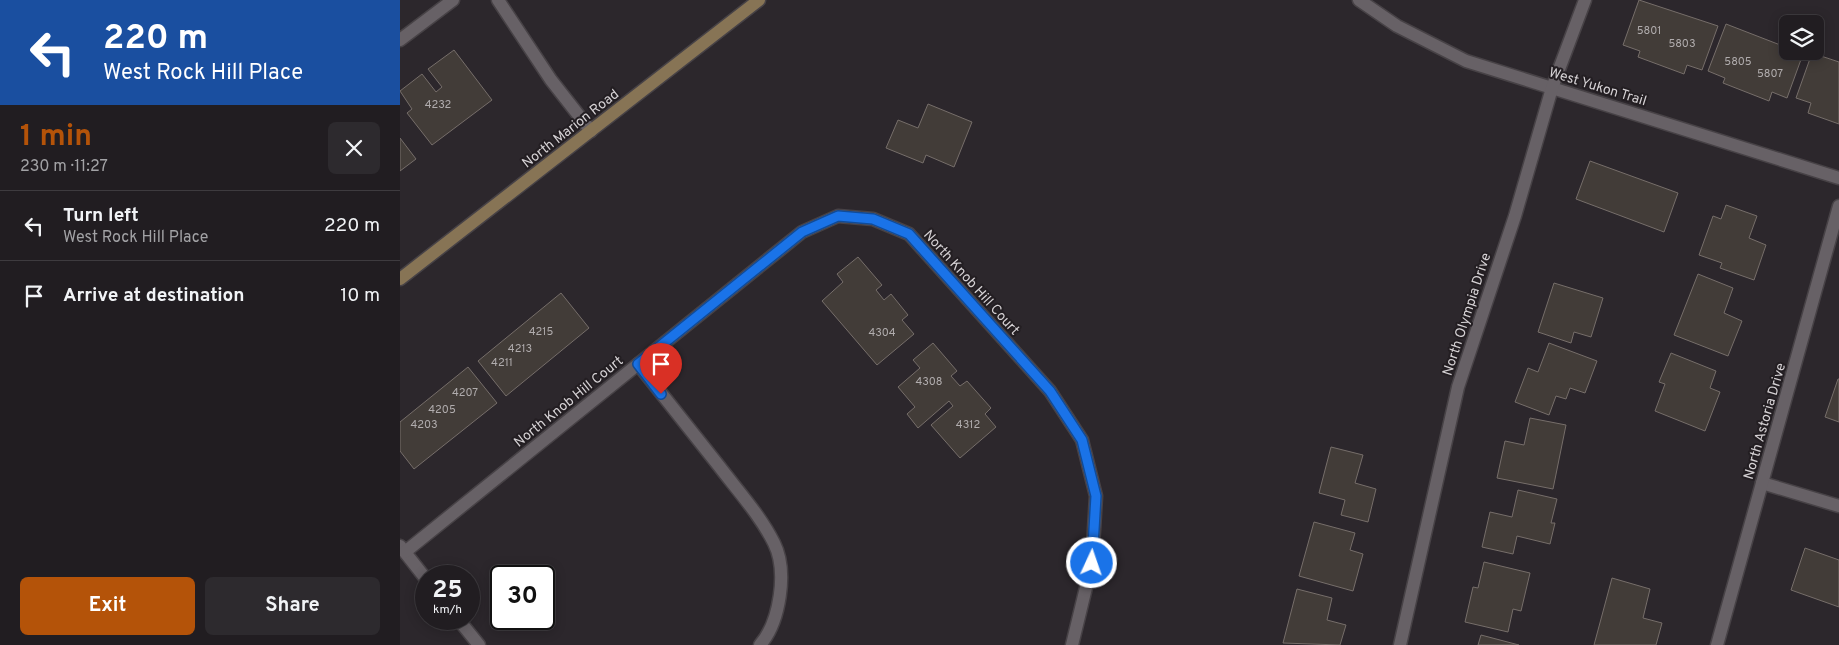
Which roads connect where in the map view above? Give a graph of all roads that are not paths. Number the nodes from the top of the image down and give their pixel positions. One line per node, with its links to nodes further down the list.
1 (453, 0): 6 (street)
2 (498, 0): 8 (street)
3 (759, 0): 8 (main road, North Marion Road)
4 (1359, 0): 7 (street, West Yukon Trail)
5 (1585, 0): 7 (street, North Olympia Drive)
6 (400, 40)
7 (1552, 88): 9 (street, West Yukon Trail); 21 (street, North Olympia Drive)
8 (591, 131): 11 (main road, North Marion Road)
9 (1839, 178)
10 (1839, 206): 13 (street, North Astoria Drive)
11 (400, 279)
12 (638, 364): 15 (street, North Knob Hill Court); 19 (street); 20 (street, North Knob Hill Court)
13 (1762, 483): 14 (street); 22 (street, North Astoria Drive)
14 (1839, 506)
15 (402, 549): 16 (street)
16 (415, 565)
17 (467, 630): 18 (street)
18 (480, 645)
19 (760, 645)
20 (1072, 645)
21 (1400, 645)
22 (1717, 645)

